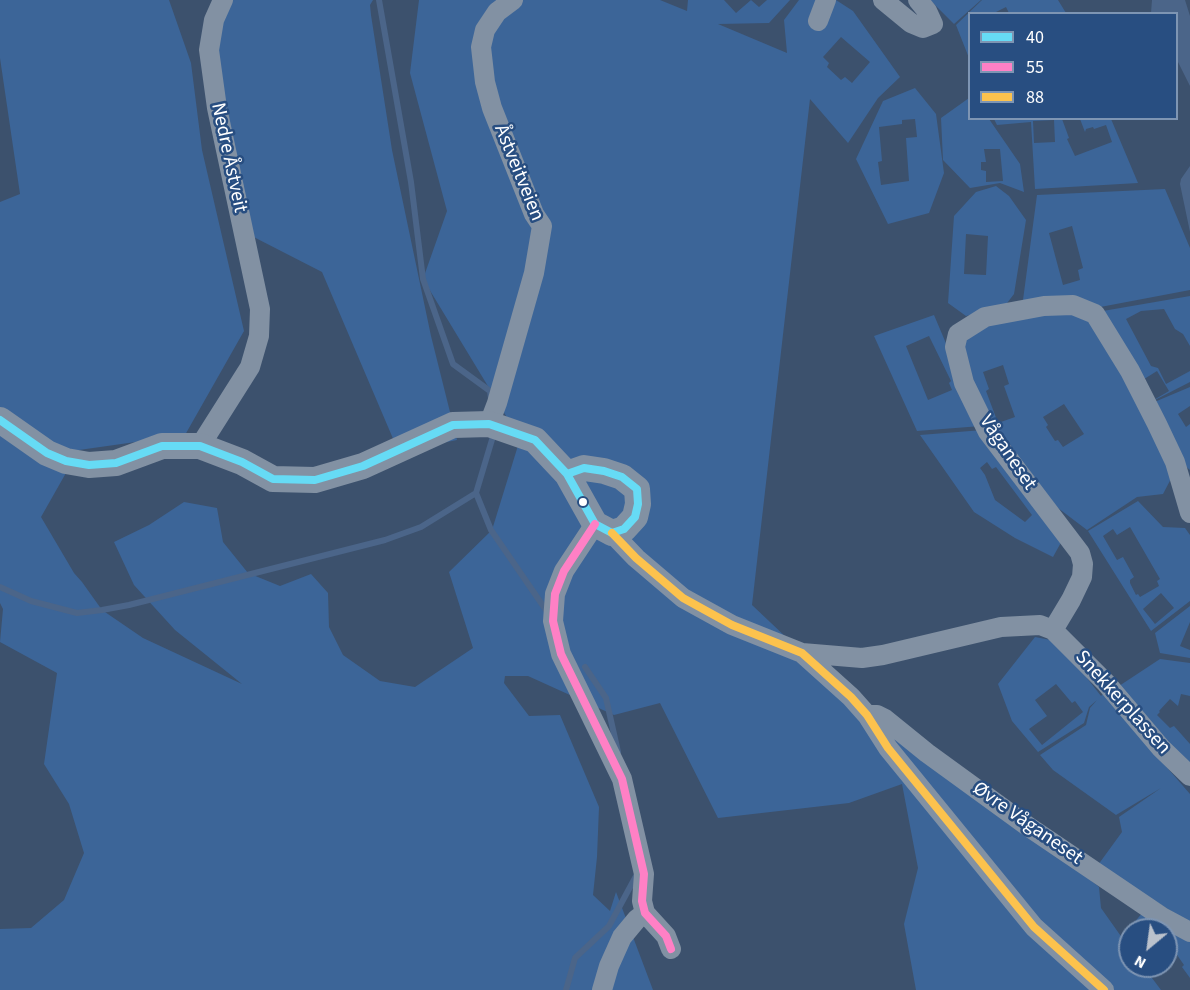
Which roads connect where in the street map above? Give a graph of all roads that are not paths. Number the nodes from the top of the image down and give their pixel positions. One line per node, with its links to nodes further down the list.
1 (223, 0): 9 (street, Nedre Åstveit)
2 (513, 0): 7 (street, Åstveitveien)
3 (826, 0): 6 (street)
4 (883, 0): 5 (street)
5 (918, 0)
6 (818, 21)
7 (498, 419): 9 (street); 10 (street)
8 (0, 420): 9 (street)
9 (200, 446)
10 (567, 474): 12 (street); 12 (street)
11 (1190, 513): 13 (street, Våganeset)
12 (603, 529): 14 (street); 17 (street)
13 (1053, 630): 14 (street); 16 (street, Snekkerplassen)
14 (802, 653): 15 (street)
15 (867, 716): 18 (street, Øvre Våganeset); 21 (street)
16 (1190, 777)
17 (645, 913): 19 (street); 20 (street)
18 (1190, 932)
19 (670, 949)
20 (602, 990)
21 (1104, 990)

